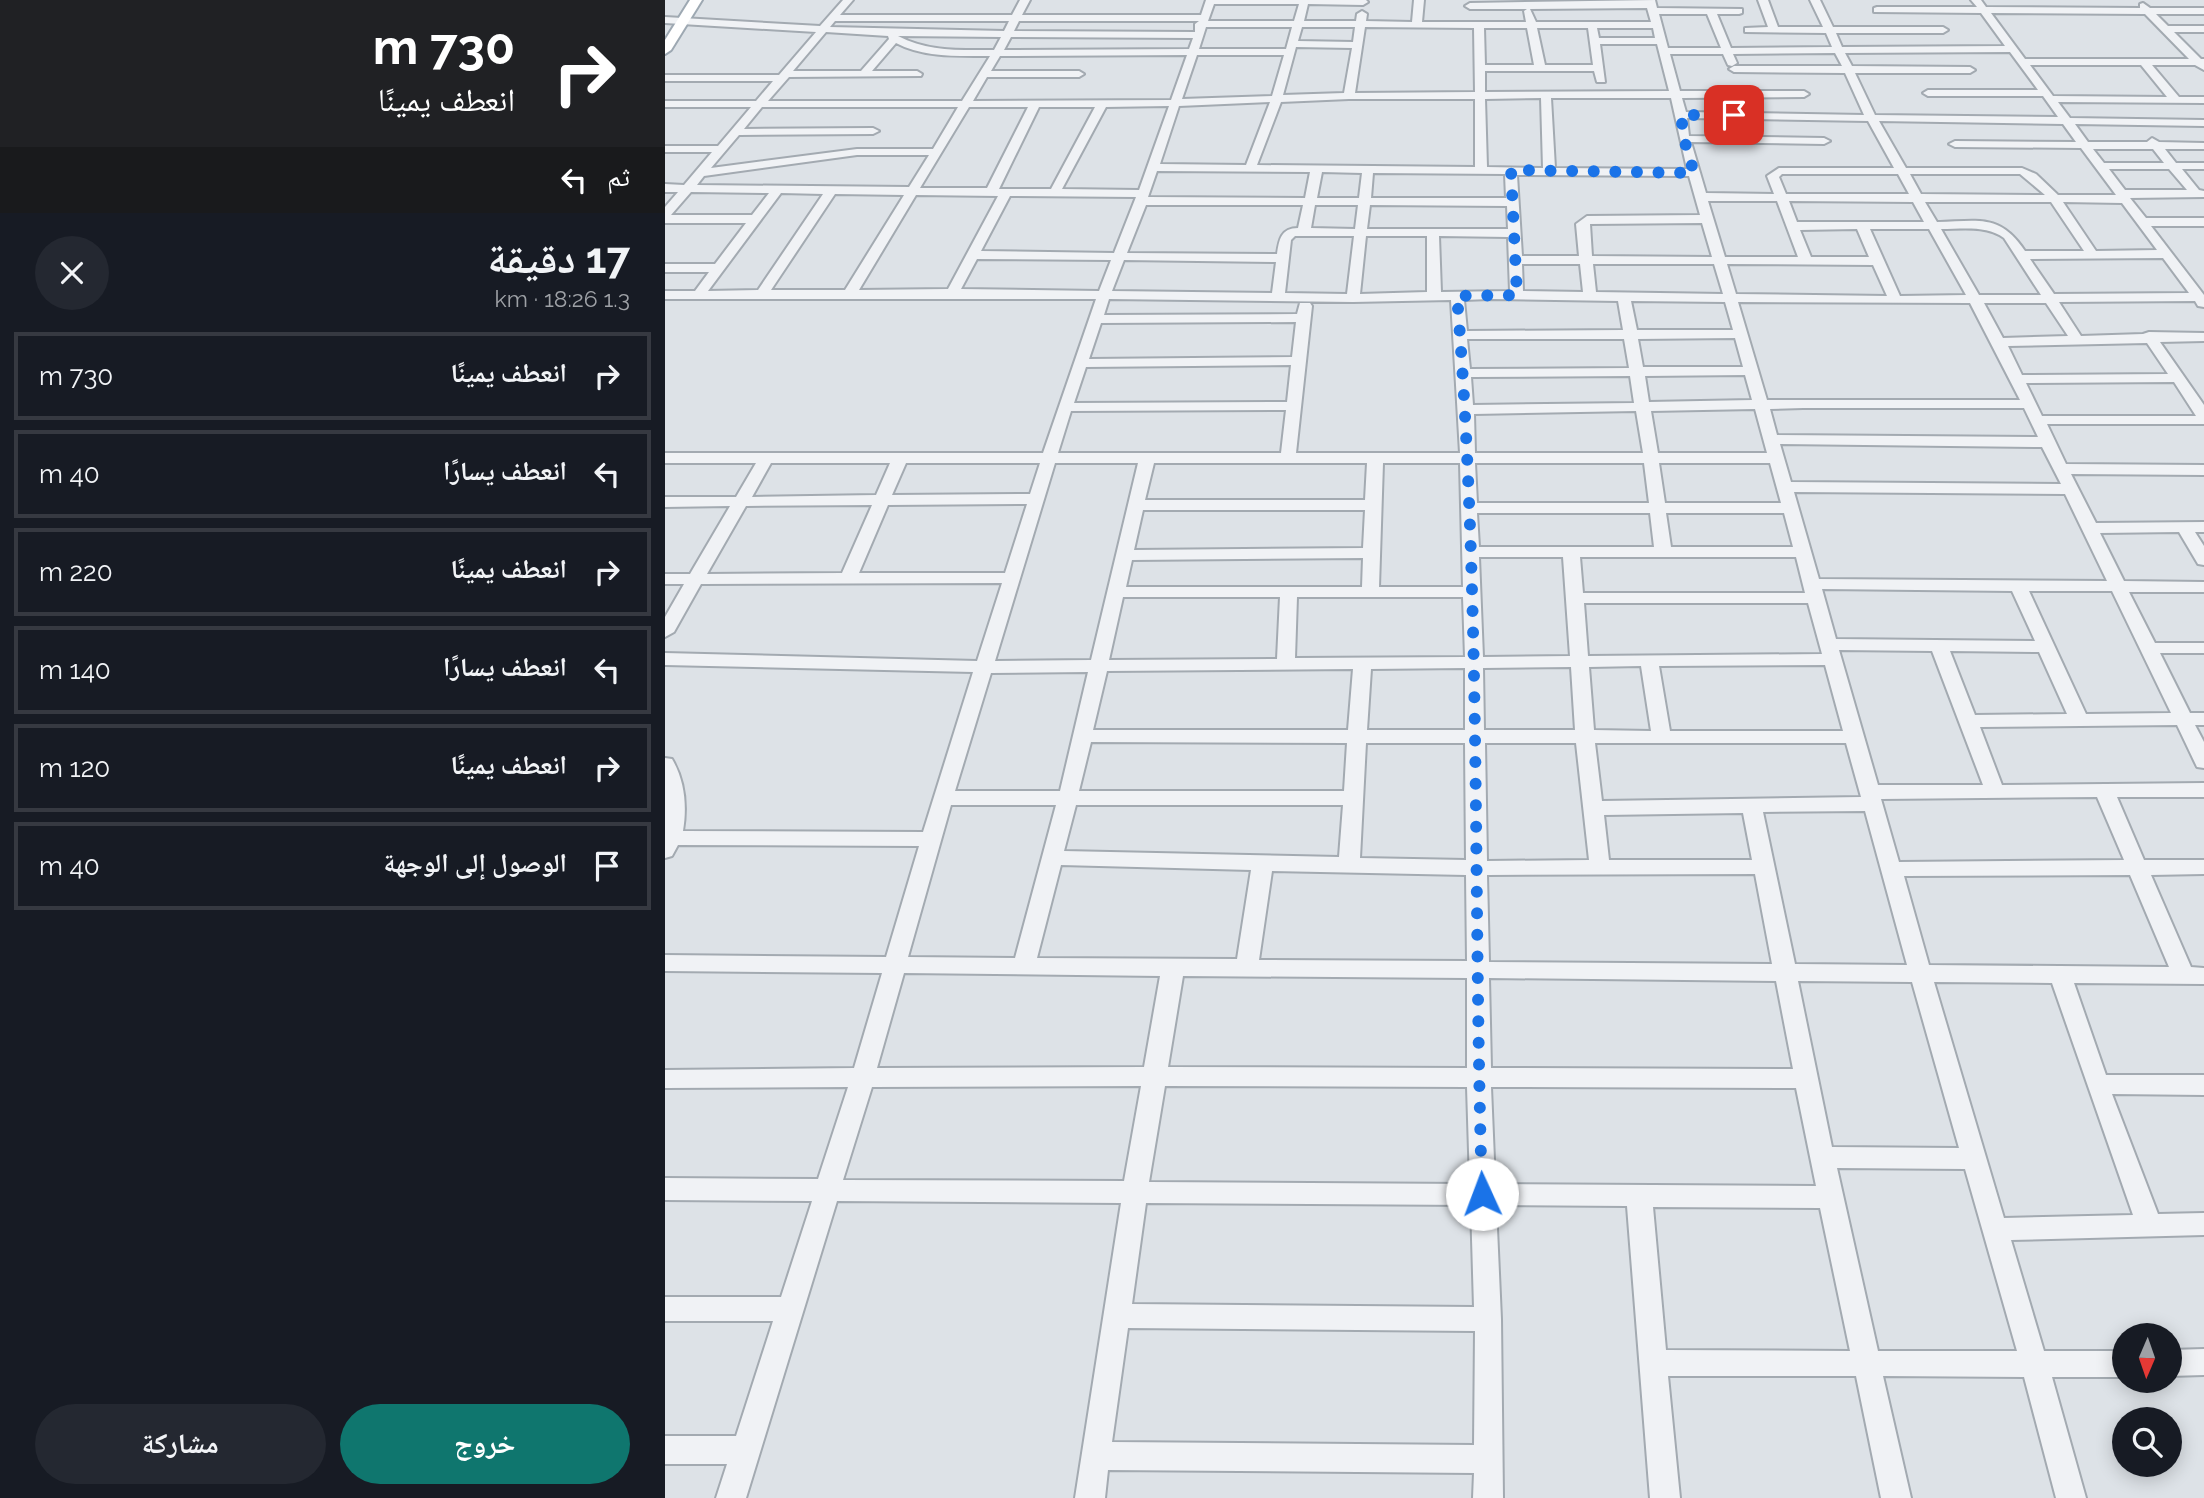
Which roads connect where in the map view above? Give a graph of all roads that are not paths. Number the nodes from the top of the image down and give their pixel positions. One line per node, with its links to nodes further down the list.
1 (696, 0): 26 (main road)
2 (848, 0): 23 (street)
3 (1025, 0): 24 (street)
4 (1419, 0): 30 (street)
5 (1734, 0): 20 (street)
6 (1763, 0): 38 (street)
7 (1815, 0): 39 (street)
8 (1871, 0): 18 (street)
9 (2137, 0): 21 (street)
10 (1210, 1): 11 (street); 34 (street)
11 (1305, 1): 12 (street); 28 (street)
12 (1363, 1): 29 (street)
13 (1470, 3): 16 (street); 31 (street)
14 (1584, 3): 16 (street); 27 (street)
15 (1980, 5): 19 (street); 21 (street); 49 (street)
16 (1528, 6): 32 (street)
17 (1711, 10): 20 (street); 27 (street); 52 (street)
18 (1877, 10): 19 (street); 40 (street)
19 (1930, 10): 41 (street)
20 (1739, 11): 37 (street)
21 (2148, 11): 22 (street); 35 (street)
22 (2204, 11)
23 (835, 18): 24 (street); 42 (street)
24 (1015, 18): 34 (street); 43 (street)
25 (665, 20): 26 (street)
26 (683, 21): 42 (street); 50 (main road)
27 (1656, 22): 33 (street); 46 (street); 52 (street); 81 (street)
28 (1298, 24): 29 (street); 34 (street); 48 (street)
29 (1361, 24): 30 (street); 47 (street)
30 (1417, 24): 31 (street)
31 (1475, 24): 32 (street); 63 (street)
32 (1531, 24): 33 (street); 64 (street)
33 (1592, 24): 46 (street)
34 (1200, 26): 44 (street); 57 (street)
35 (2166, 29): 36 (street); 62 (street)
36 (2204, 29)
37 (1748, 30): 38 (street); 53 (street)
38 (1774, 30): 39 (street)
39 (1830, 30): 40 (street); 54 (street)
40 (1889, 30): 41 (street)
41 (1943, 30): 51 (street)
42 (823, 31): 45 (street); 73 (street)
43 (1006, 34): 44 (street); 45 (street); 58 (street)
44 (1062, 34): 59 (street)
45 (889, 36): 55 (street); 71 (street)
46 (1595, 40): 65 (street)
47 (1357, 45): 48 (street); 83 (street)
48 (1290, 48): 57 (street); 86 (street)
49 (2013, 49): 51 (street); 60 (street)
50 (665, 50)
51 (1957, 50): 54 (street); 70 (street)
52 (1728, 51): 53 (street); 66 (street)
53 (1757, 51): 54 (street)
54 (1841, 51): 68 (street)
55 (933, 52): 58 (street); 71 (street)
56 (1088, 52): 57 (street); 59 (street); 75 (street)
57 (1193, 52): 91 (street)
58 (997, 53): 59 (street); 72 (street)
59 (1053, 53)
60 (2022, 62): 61 (street); 85 (street)
61 (2144, 62): 62 (street); 89 (street)
62 (2202, 64)
63 (1479, 68): 64 (street); 87 (street)
64 (1540, 68): 65 (street)
65 (1599, 68): 80 (street)
66 (1734, 69): 67 (street); 76 (street)
67 (1796, 70): 68 (street); 82 (street)
68 (1850, 70): 69 (street); 99 (street)
69 (1916, 70): 70 (street); 77 (street)
70 (1970, 70): 78 (street)
71 (864, 74): 73 (street)
72 (984, 74): 75 (street); 94 (street)
73 (786, 76): 74 (street); 93 (street)
74 (665, 78)
75 (1072, 89): 95 (street); 96 (street)
76 (1742, 93): 81 (street); 82 (street)
77 (1929, 93): 78 (street); 101 (street)
78 (1985, 93): 85 (street)
79 (902, 94): 100 (street)
80 (1604, 94): 81 (street); 84 (street)
81 (1675, 94): 97 (street)
82 (1804, 94): 98 (street)
83 (1349, 96): 86 (street); 87 (street)
84 (1546, 96): 87 (street); 125 (street)
85 (2048, 96): 88 (street); 102 (street)
86 (1277, 97): 91 (street); 120 (street)
87 (1479, 97): 123 (street)
88 (2118, 99): 89 (street); 103 (street)
89 (2176, 100): 90 (street)
90 (2204, 100)
91 (1174, 103): 96 (street); 119 (street)
92 (665, 104): 93 (street)
93 (761, 104): 100 (street); 105 (street)
94 (966, 104): 95 (street); 100 (street); 113 (street)
95 (1035, 104): 134 (street)
96 (1102, 104): 136 (street)
97 (1681, 115): 98 (street); 106 (street)
98 (1813, 116): 99 (street); 114 (street)
99 (1871, 117): 101 (street); 126 (street)
100 (884, 118): 105 (street); 112 (street)
101 (1940, 118): 102 (street); 115 (street)
102 (2067, 121): 103 (street); 107 (street)
103 (2137, 122): 104 (street); 108 (street)
104 (2204, 123)
105 (737, 132): 111 (street)
106 (1684, 139): 114 (street); 128 (street)
107 (2085, 146): 108 (street); 115 (street); 116 (street)
108 (2156, 146): 109 (street); 117 (street)
109 (2204, 146)
110 (665, 149): 111 (street)
111 (723, 149): 127 (street)
112 (857, 152): 113 (street); 127 (street)
113 (936, 152): 133 (street)
114 (1830, 156): 126 (street); 141 (street)
115 (1963, 157): 126 (street); 143 (street)
116 (2100, 166): 117 (street); 140 (street)
117 (2172, 166): 118 (street); 137 (street)
118 (2204, 166)
119 (1153, 167): 120 (street); 138 (street)
120 (1250, 169): 121 (street)
121 (1317, 169): 122 (street); 144 (street)
122 (1368, 169): 123 (street); 145 (street)
123 (1481, 170): 124 (street)
124 (1511, 170): 125 (street); 146 (street)
125 (1549, 171): 128 (street)
126 (1901, 171): 142 (street)
127 (702, 173): 130 (street)
128 (1694, 173): 139 (street)
129 (665, 188): 130 (street)
130 (689, 188): 131 (street); 147 (street)
131 (778, 189): 132 (street); 148 (street)
132 (832, 189): 133 (street); 177 (street)
133 (912, 190): 134 (street); 174 (street)
134 (991, 191): 135 (street)
135 (1006, 192): 136 (street); 162 (street)
136 (1055, 192): 138 (street)
137 (2200, 194): 140 (street)
138 (1143, 197): 144 (street); 163 (street)
139 (1701, 197): 141 (street); 149 (street)
140 (2123, 197): 143 (street); 150 (street)
141 (1784, 198): 142 (street); 152 (street)
142 (1916, 198): 143 (street); 154 (street)
143 (2054, 199): 160 (street)
144 (1311, 201): 145 (street); 155 (street)
145 (1365, 201): 146 (street); 156 (street)
146 (1513, 202): 158 (street)
147 (665, 217): 148 (street)
148 (755, 219): 171 (street)
149 (1707, 219): 166 (street); 167 (street)
150 (2142, 222): 151 (street); 161 (street)
151 (2204, 222)
152 (1794, 226): 153 (street); 168 (street)
153 (1862, 226): 154 (street); 169 (street)
154 (1932, 226): 159 (street); 191 (street)
155 (1304, 232): 156 (street); 164 (street)
156 (1362, 232): 157 (street); 188 (street)
157 (1433, 232): 158 (street); 185 (street)
158 (1514, 233): 165 (street)
159 (2021, 254): 160 (street); 189 (street)
160 (2092, 254): 161 (street)
161 (2167, 254): 172 (street)
162 (972, 255): 163 (street); 175 (street)
163 (1119, 256): 164 (street); 179 (street)
164 (1284, 258): 184 (street)
165 (1515, 260): 166 (street); 180 (street)
166 (1587, 260): 167 (street); 182 (street)
167 (1719, 260): 168 (street); 186 (street)
168 (1806, 261): 169 (street)
169 (1878, 261): 190 (street)
170 (665, 268): 171 (street)
171 (719, 268): 176 (street)
172 (2186, 280): 173 (street); 192 (street)
173 (2204, 280)
174 (850, 293): 175 (street); 177 (street)
175 (952, 293): 179 (street)
176 (699, 294): 177 (street); 178 (street)
177 (762, 294)
178 (665, 295)
179 (1104, 295): 184 (street); 194 (street)
180 (1517, 295): 181 (street); 182 (street)
181 (1457, 296): 185 (street); 197 (street)
182 (1590, 296): 183 (street)
183 (1623, 296): 186 (street); 195 (street)
184 (1278, 297): 187 (street)
185 (1434, 297): 188 (street)
186 (1729, 297): 190 (street); 196 (street)
187 (1305, 298): 188 (street); 193 (street)
188 (1353, 298)
189 (2050, 299): 191 (street); 192 (street); 200 (street)
190 (1895, 300): 191 (street)
191 (1974, 300): 201 (street)
192 (2201, 301)
193 (1303, 318): 194 (street); 202 (street)
194 (1096, 319): 203 (street)
195 (1629, 334): 196 (street); 197 (street); 205 (street)
196 (1740, 334): 204 (street)
197 (1460, 335): 206 (street)
198 (2149, 336): 199 (street); 200 (street); 207 (street)
199 (2204, 337)
200 (2076, 338): 201 (street)
201 (1999, 342): 208 (street)
202 (1299, 360): 203 (street); 211 (street)
203 (1080, 363): 212 (street)
204 (1751, 371): 205 (street); 210 (street)
205 (1635, 372): 206 (street); 213 (street)
206 (1463, 373): 214 (street)
207 (2178, 378): 208 (street); 215 (street)
208 (2018, 379): 209 (street)
209 (2030, 404): 210 (street); 216 (street)
210 (1762, 405): 213 (street); 218 (street)
211 (1295, 406): 212 (street); 224 (street)
212 (1065, 407): 222 (street)
213 (1641, 408): 214 (street); 227 (street)
214 (1466, 410): 226 (street)
215 (2204, 418): 216 (street)
216 (2038, 420): 217 (street)
217 (2048, 442): 218 (street); 228 (street)
218 (1775, 449): 227 (street); 230 (street)
219 (665, 458): 220 (street)
220 (767, 458): 221 (street); 234 (street)
221 (901, 458): 222 (street); 233 (street)
222 (1050, 458): 223 (street); 232 (street)
223 (1147, 458): 224 (street); 236 (street)
224 (1288, 458): 225 (street)
225 (1374, 458): 226 (street); 237 (street)
226 (1468, 458): 227 (street); 238 (street)
227 (1651, 458): 239 (street)
228 (2061, 470): 229 (street); 231 (street)
229 (2204, 470)
230 (1786, 487): 231 (street); 240 (street)
231 (2070, 489): 243 (street)
232 (1036, 499): 233 (street); 252 (street)
233 (882, 500): 234 (street); 251 (street)
234 (742, 501): 235 (street); 254 (street)
235 (665, 502)
236 (1136, 505): 237 (street); 249 (street)
237 (1373, 505): 248 (street)
238 (1469, 508): 239 (street); 244 (street)
239 (1657, 508): 240 (street); 246 (street)
240 (1791, 508): 247 (street)
241 (2184, 527): 242 (street); 243 (street); 250 (street)
242 (2204, 527)
243 (2089, 528): 256 (street)
244 (1470, 552): 245 (street); 261 (street)
245 (1571, 552): 246 (street); 263 (street)
246 (1663, 552): 247 (street)
247 (1803, 552): 259 (street)
248 (1371, 553): 249 (street); 258 (street)
249 (1124, 555): 262 (street)
250 (2204, 561)
251 (849, 578): 252 (street); 254 (street)
252 (1013, 578): 277 (street)
253 (665, 579): 254 (street)
254 (697, 579): 264 (street)
255 (2018, 585): 256 (street); 259 (street); 266 (street)
256 (2117, 586): 257 (street); 267 (street)
257 (2204, 587)
258 (1370, 591): 260 (street); 261 (street)
259 (1813, 591): 263 (street); 269 (street)
260 (1289, 592): 262 (street); 275 (street)
261 (1472, 592): 273 (street)
262 (1115, 593): 276 (street)
263 (1573, 598): 272 (street)
264 (665, 632)
265 (1939, 646): 266 (street); 269 (street); 281 (street)
266 (2046, 647): 280 (street)
267 (2147, 648): 268 (street); 278 (street)
268 (2204, 648)
269 (1829, 652): 271 (street); 287 (street)
270 (665, 659): 277 (street)
271 (1649, 660): 272 (street); 286 (street)
272 (1579, 661): 273 (street); 285 (street)
273 (1474, 662): 274 (street); 284 (street)
274 (1362, 663): 275 (street); 283 (street)
275 (1286, 664): 276 (street)
276 (1100, 666): 277 (street); 282 (street)
277 (984, 667): 293 (street)
278 (2182, 719): 279 (street); 280 (street); 288 (street)
279 (2204, 719)
280 (2079, 720): 281 (street)
281 (1968, 721): 291 (street)
282 (1083, 736): 283 (street); 294 (street)
283 (1356, 736): 284 (street); 295 (street)
284 (1476, 736): 285 (street); 304 (street)
285 (1585, 736): 286 (street); 298 (street)
286 (1661, 736): 287 (street)
287 (1855, 737): 296 (street)
288 (2204, 762)
289 (665, 764): 300 (street)
290 (2204, 790): 292 (street)
291 (1995, 791): 292 (street); 296 (street)
292 (2104, 791): 306 (street)
293 (943, 798): 294 (street); 299 (street)
294 (1068, 798): 295 (street); 301 (street)
295 (1353, 798): 303 (street)
296 (1873, 798): 297 (street); 309 (street)
297 (1752, 806): 298 (street); 305 (street)
298 (1595, 808): 308 (street)
299 (931, 839): 300 (street); 311 (street)
300 (668, 845)
301 (1053, 858): 302 (street); 312 (street)
302 (1263, 862): 303 (street); 314 (street)
303 (1349, 863): 304 (street)
304 (1477, 867): 308 (street); 315 (street)
305 (1765, 867): 308 (street); 316 (street)
306 (2137, 867): 307 (street); 309 (street); 319 (street)
307 (2204, 867)
308 (1600, 868)
309 (1892, 870): 317 (street)
310 (665, 963): 311 (street)
311 (895, 964): 312 (street); 324 (street)
312 (1024, 966): 313 (street)
313 (1173, 967): 314 (street); 320 (street)
314 (1247, 968): 315 (street)
315 (1479, 970): 316 (street); 321 (street)
316 (1785, 972): 317 (street); 323 (street)
317 (1921, 974): 318 (street); 328 (street)
318 (2060, 974): 319 (street); 325 (street)
319 (2194, 975)
320 (1154, 1076): 321 (street); 324 (street); 331 (street)
321 (1479, 1078): 323 (street); 332 (street)
322 (665, 1079): 324 (street)
323 (1806, 1079): 327 (street)
324 (862, 1080): 330 (street)
325 (2098, 1084): 326 (street); 335 (street)
326 (2204, 1085)
327 (1822, 1157): 328 (street); 334 (street)
328 (1975, 1160): 337 (street)
329 (665, 1189): 330 (street)
330 (826, 1192): 331 (street); 339 (street)
331 (1135, 1192): 332 (street); 340 (street)
332 (1482, 1194): 333 (street); 341 (street)
333 (1639, 1194): 334 (street); 343 (street)
334 (1830, 1197): 344 (street)
335 (2150, 1224): 336 (street); 337 (street)
336 (2204, 1224)
337 (1996, 1229): 347 (street)
338 (665, 1309): 339 (street)
339 (790, 1309): 349 (street)
340 (1116, 1316): 341 (street); 350 (street)
341 (1488, 1319): 351 (street)
342 (2204, 1362): 345 (street)
343 (1653, 1363): 344 (street); 355 (street)
344 (1868, 1363): 347 (street); 356 (street)
345 (2182, 1363)
346 (2112, 1364): 347 (street)
347 (2037, 1366): 357 (street)
348 (665, 1450): 349 (street)
349 (746, 1450): 352 (street)
350 (1096, 1456): 351 (street); 353 (street)
351 (1487, 1459): 354 (street)
352 (731, 1498)
353 (1090, 1498)
354 (1488, 1498)
355 (1665, 1498)
356 (1896, 1498)
357 (2071, 1498)

